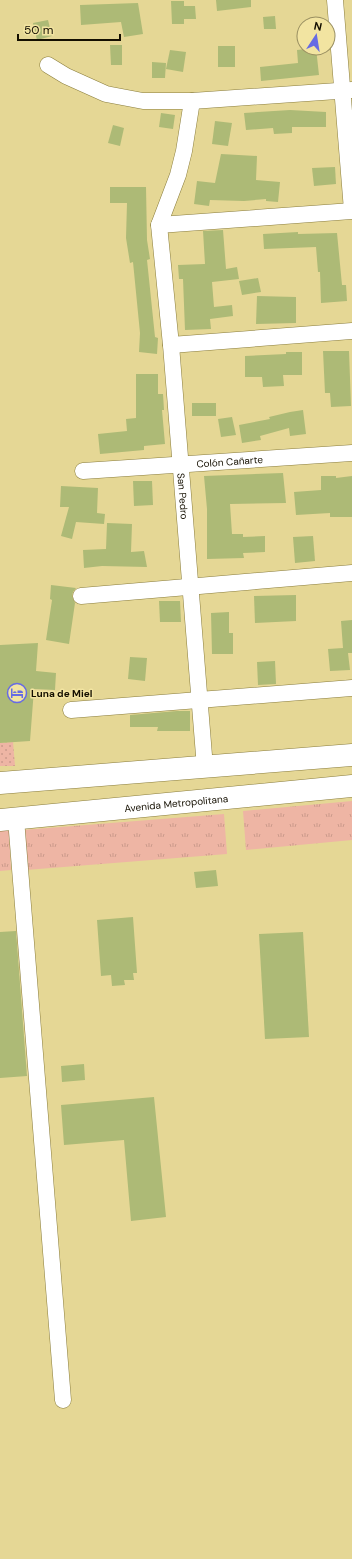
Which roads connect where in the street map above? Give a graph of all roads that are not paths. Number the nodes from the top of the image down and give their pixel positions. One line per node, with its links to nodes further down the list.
1 (335, 0): 3 (street)
2 (48, 65): 4 (street)
3 (347, 91): 4 (street); 5 (street)
4 (192, 101): 6 (street)
5 (352, 210): 6 (street)
6 (159, 225): 8 (street, San Pedro)
7 (352, 331): 8 (street)
8 (171, 345): 10 (street, San Pedro)
9 (352, 453): 10 (street, Colón Cañarte)
10 (181, 464): 11 (street, Colón Cañarte); 13 (street, San Pedro)
11 (83, 471)
12 (352, 573): 13 (street)
13 (191, 586): 14 (street); 16 (street, San Pedro)
14 (81, 596)
15 (352, 688): 16 (street)
16 (199, 700): 17 (street); 19 (street, San Pedro)
17 (71, 710)
18 (352, 755): 19 (highway)
19 (205, 768): 20 (highway)
20 (0, 783)
21 (352, 786): 22 (highway, Avenida Metropolitana)
22 (8, 819): 23 (street)
23 (64, 1400)

